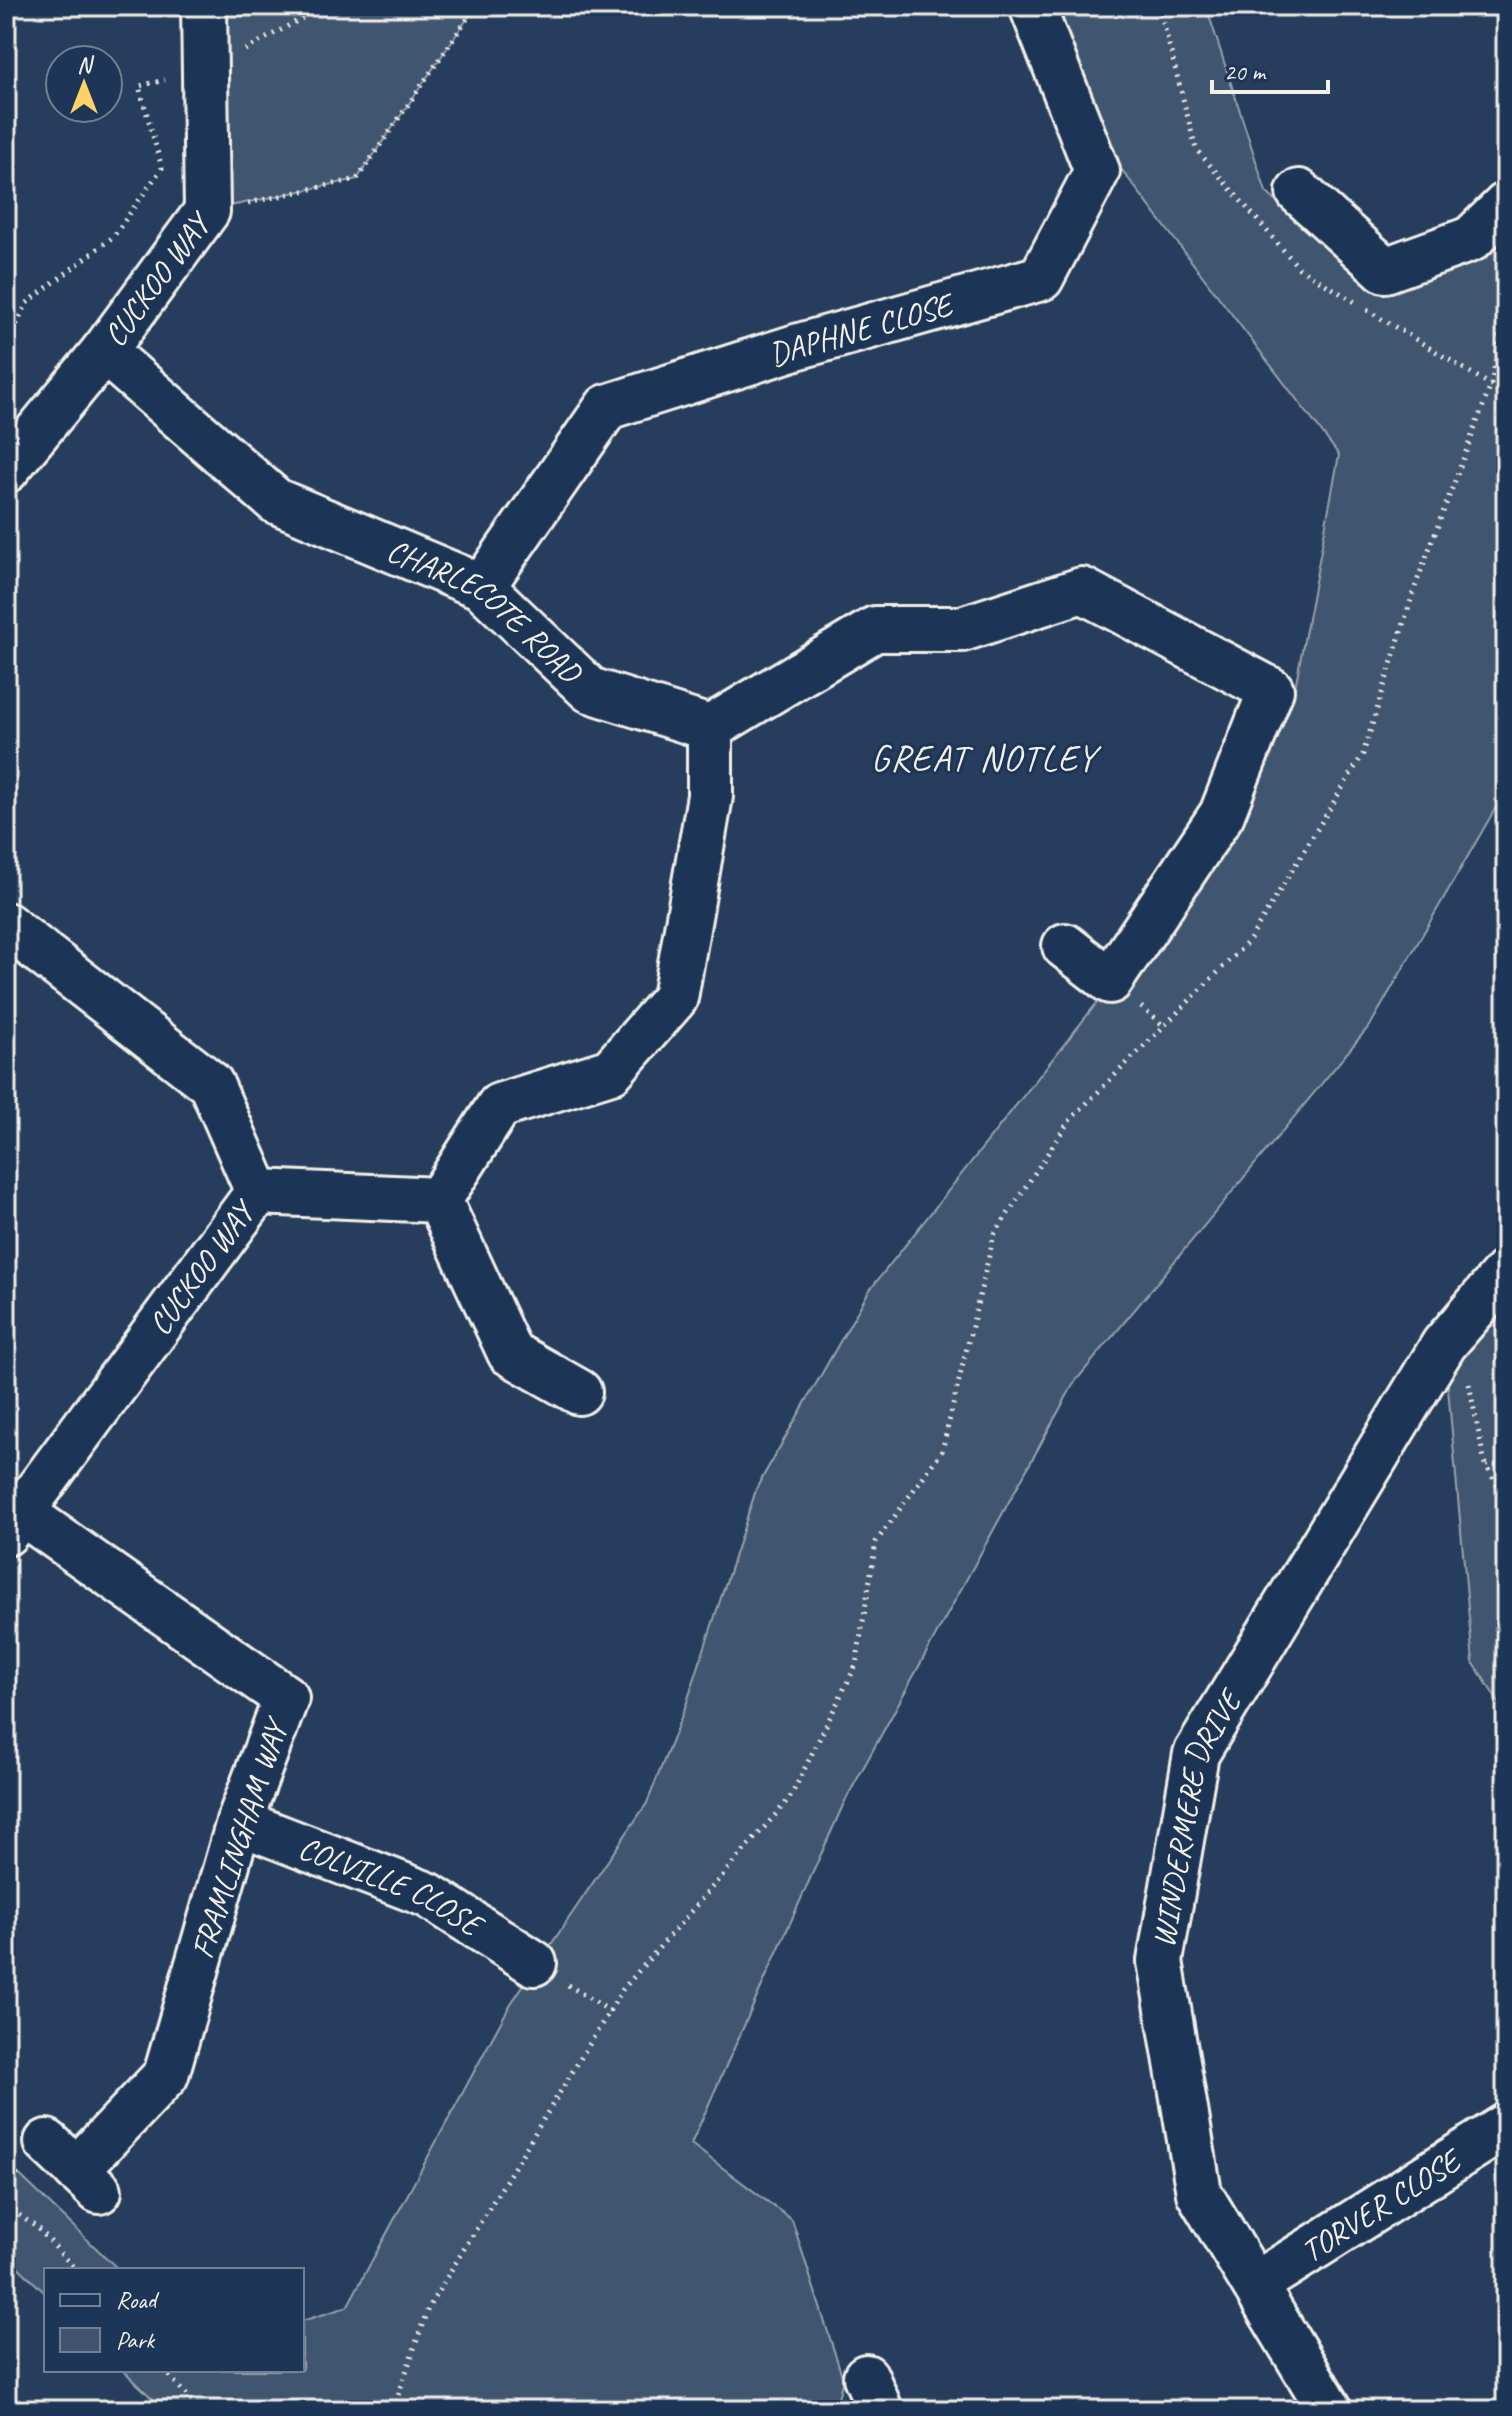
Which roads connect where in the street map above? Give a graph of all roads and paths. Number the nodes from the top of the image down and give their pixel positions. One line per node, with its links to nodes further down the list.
1 (204, 6): 5 (street, CUCKOO WAY)
2 (324, 6): 5 (path)
3 (476, 6): 8 (path)
4 (1032, 6): 15 (street, DAPHNE CLOSE)
5 (205, 71): 8 (street, CUCKOO WAY); 10 (path)
6 (1299, 192): 7 (street)
7 (1506, 205)
8 (207, 211): 11 (street, CUCKOO WAY)
9 (1506, 302): 12 (path)
10 (6, 346)
11 (104, 351): 14 (street, CUCKOO WAY); 15 (street, CHARLECOTE ROAD)
12 (1491, 385): 13 (path); 30 (path)
13 (1506, 398)
14 (6, 470)
15 (482, 587): 16 (street, CHARLECOTE ROAD)
16 (710, 728): 18 (street); 20 (street)
17 (6, 925): 19 (street, CUCKOO WAY)
18 (1065, 946)
19 (258, 1192): 20 (street); 27 (street, CUCKOO WAY)
20 (439, 1200): 23 (street)
21 (1506, 1272): 22 (street, WINDERMERE DRIVE)
22 (1458, 1328): 24 (path); 35 (street, WINDERMERE DRIVE)
23 (579, 1392)
24 (1485, 1464): 25 (path); 26 (path)
25 (1506, 1466)
26 (1506, 1500)
27 (14, 1522): 28 (street, FRAMLINGHAM WAY)
28 (239, 1822): 29 (street, COLVILLE CLOSE); 32 (street, FRAMLINGHAM WAY)
29 (534, 1963): 30 (path)
30 (610, 2011): 38 (path)
31 (1506, 2126): 35 (street, TORVER CLOSE)
32 (74, 2167)
33 (6, 2206): 34 (path)
34 (74, 2268)
35 (1255, 2285): 39 (street, WINDERMERE DRIVE)
36 (166, 2372): 37 (path)
37 (200, 2410)
38 (393, 2410)
39 (1330, 2410)

